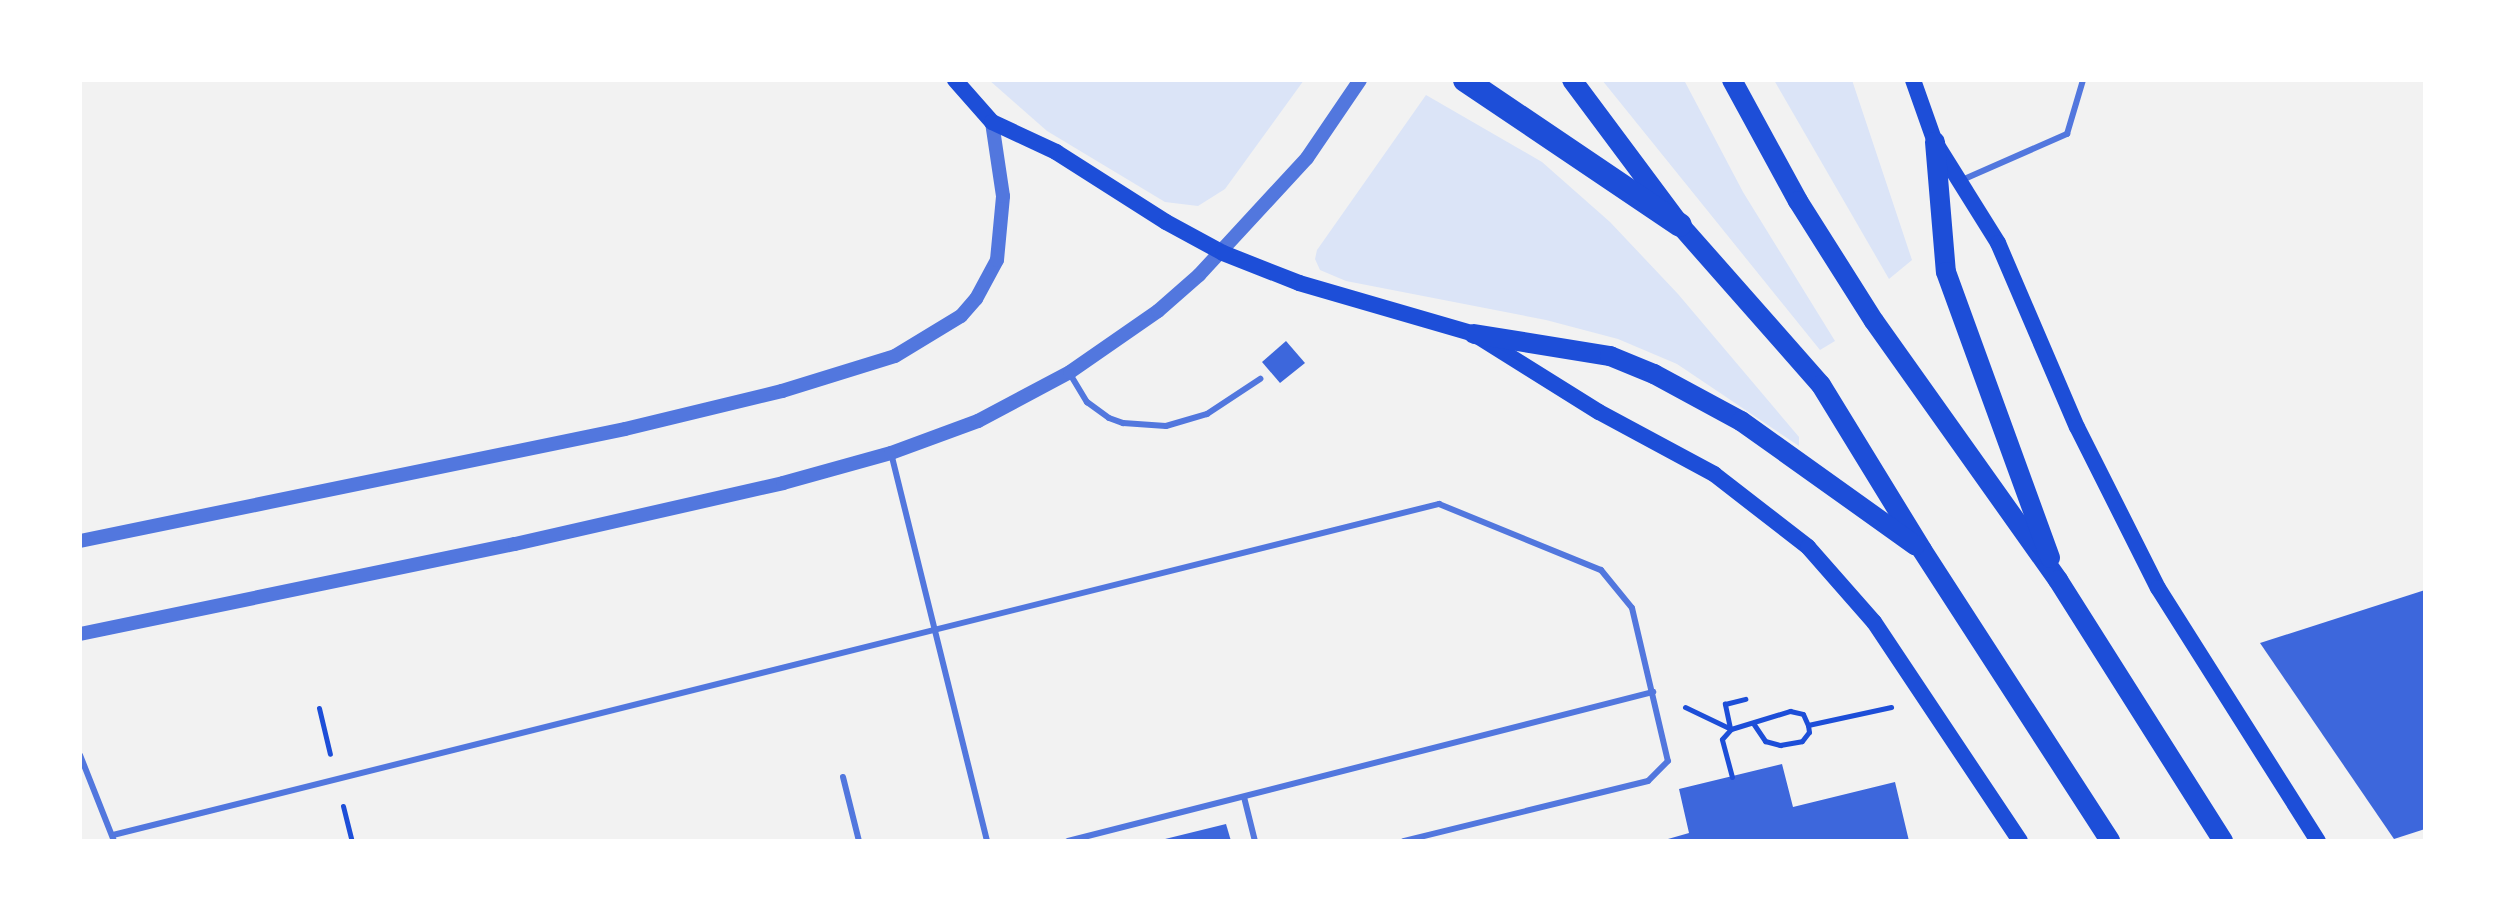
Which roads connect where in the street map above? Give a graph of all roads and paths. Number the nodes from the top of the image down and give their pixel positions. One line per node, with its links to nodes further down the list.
1 (955, 80): 8 (main road)
2 (1360, 80): 12 (street)
3 (1465, 80): 11 (highway)
4 (1572, 80): 11 (main road)
5 (1732, 80): 19 (main road)
6 (1913, 80): 9 (main road)
7 (2083, 80): 10 (lane)
8 (992, 122): 12 (main road); 17 (street)
9 (1935, 142): 10 (main road); 19 (main road)
10 (1959, 181): 41 (main road)
11 (1680, 225): 18 (main road)
12 (1223, 253): 13 (main road); 14 (street)
13 (1474, 334): 18 (main road); 38 (main road)
14 (1070, 372): 15 (lane); 16 (street)
15 (1260, 379)
16 (891, 453): 20 (lane); 21 (street)
17 (80, 541)
18 (1922, 550): 39 (main road)
19 (2058, 580): 40 (main road)
20 (935, 630): 22 (lane); 32 (lane); 34 (lane)
21 (80, 634)
22 (1653, 692): 27 (path); 31 (lane); 37 (lane)
23 (1745, 699): 27 (path)
24 (1900, 705): 26 (path)
25 (1753, 723): 26 (path); 26 (path); 27 (path)
26 (1808, 725)
27 (1731, 729): 30 (path)
28 (80, 755): 32 (lane)
29 (843, 777): 33 (lane)
30 (1732, 777)
31 (1244, 797): 35 (lane); 36 (lane)
32 (113, 838)
33 (859, 841)
34 (987, 841)
35 (1068, 841)
36 (1255, 841)
37 (1403, 841)
38 (2020, 841)
39 (2110, 841)
40 (2223, 841)
41 (2318, 841)

